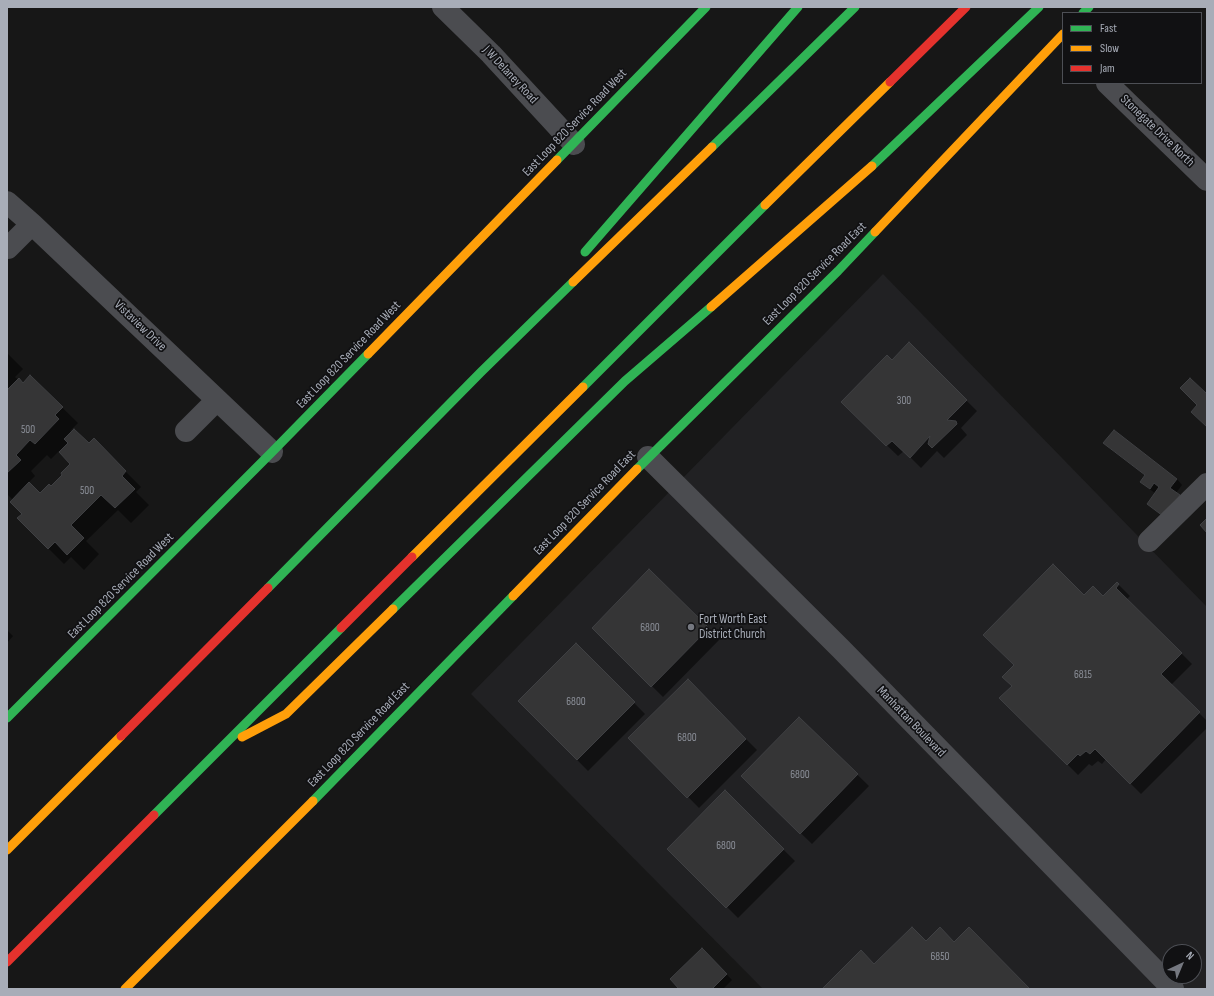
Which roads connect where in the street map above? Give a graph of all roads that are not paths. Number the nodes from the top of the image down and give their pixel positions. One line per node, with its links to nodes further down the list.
1 (443, 7): 9 (street, J W Delaney Road)
2 (706, 7): 9 (main road, East Loop 820 Service Road West)
3 (798, 7): 14 (main road)
4 (855, 7): 16 (main road)
5 (966, 7): 24 (main road)
6 (1039, 7): 24 (main road)
7 (1062, 38): 20 (main road, East Loop 820 Service Road East)
8 (1108, 84): 10 (street, Stonegate Drive North)
9 (574, 144): 19 (main road, East Loop 820 Service Road West)
10 (1207, 180)
11 (7, 202): 12 (street, Vistaview Drive)
12 (32, 224): 13 (street); 17 (street, Vistaview Drive)
13 (8, 248)
14 (579, 258)
15 (553, 288): 16 (main road)
16 (481, 372): 25 (main road)
17 (217, 400): 18 (street); 19 (street, Vistaview Drive)
18 (186, 431)
19 (272, 452): 23 (main road, East Loop 820 Service Road West)
20 (648, 457): 27 (main road, East Loop 820 Service Road East); 28 (street, Manhattan Boulevard)
21 (1207, 484): 22 (street)
22 (1149, 541)
23 (7, 718)
24 (224, 747): 26 (main road)
25 (7, 850)
26 (7, 962)
27 (125, 989)
28 (1173, 989)

